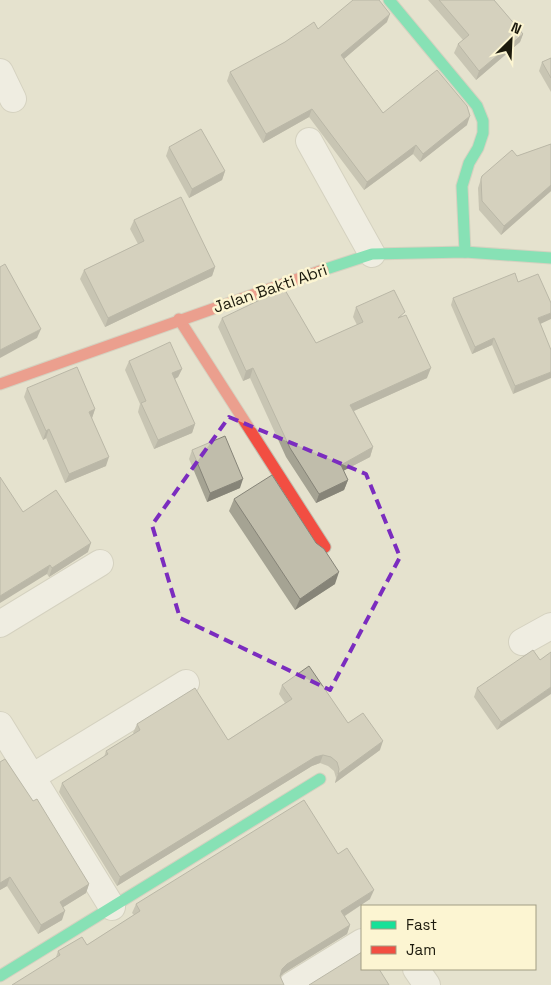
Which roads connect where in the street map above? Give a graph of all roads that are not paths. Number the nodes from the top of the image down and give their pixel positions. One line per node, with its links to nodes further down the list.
1 (389, 0): 5 (street)
2 (0, 72): 3 (street)
3 (13, 100)
4 (309, 141): 6 (street)
5 (465, 252): 6 (street, Jalan Bakti Abri); 7 (street, Jalan Bakti Abri)
6 (372, 254): 8 (street, Jalan Bakti Abri)
7 (551, 258)
8 (179, 319): 9 (street, Jalan Bakti Abri); 10 (street)
9 (0, 384)
10 (325, 547)
11 (100, 563): 12 (street)
12 (0, 624)
13 (551, 626): 14 (street)
14 (522, 642)
15 (186, 683): 17 (street)
16 (0, 725): 17 (street)
17 (32, 777): 19 (street)
18 (320, 779): 19 (street)
19 (112, 907): 22 (street)
20 (361, 943): 23 (street)
21 (417, 970): 24 (street)
22 (0, 976)
23 (292, 985)
24 (427, 985)

